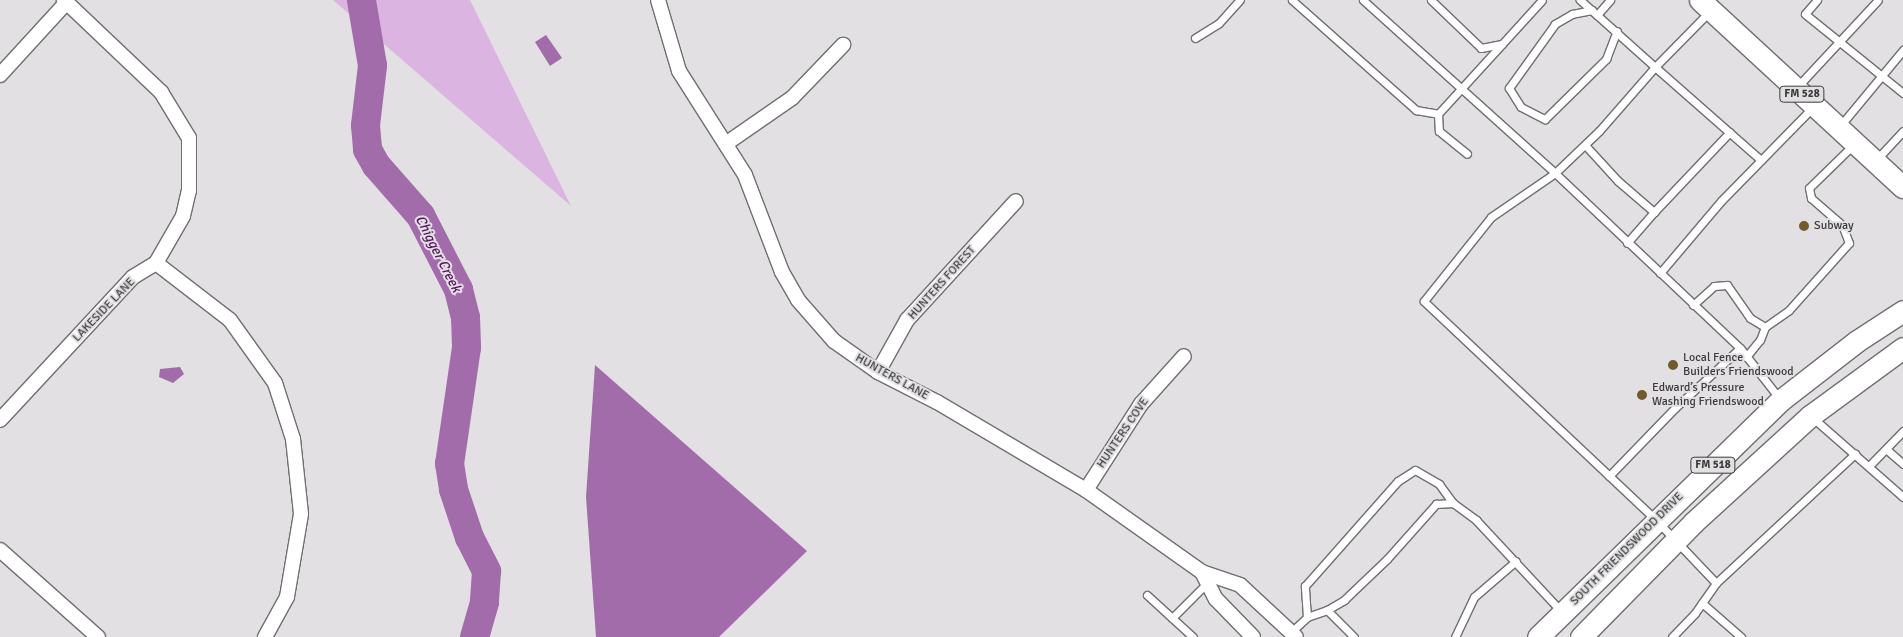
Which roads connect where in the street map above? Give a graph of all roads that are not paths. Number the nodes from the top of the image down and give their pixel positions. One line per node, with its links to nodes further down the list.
1 (658, 0): 31 (street, HUNTERS LANE)
2 (1240, 0): 15 (lane)
3 (1292, 0): 27 (lane)
4 (1364, 0): 23 (lane)
5 (1432, 0): 17 (lane)
6 (1542, 0): 17 (lane)
7 (1580, 0): 13 (lane)
8 (1610, 0): 13 (lane)
9 (1817, 0): 16 (lane)
10 (1878, 0): 16 (lane)
11 (65, 1): 21 (street); 42 (street, LAKESIDE LANE)
12 (1706, 5): 20 (lane); 24 (main road, FM 528)
13 (1594, 12): 14 (lane); 14 (lane)
14 (1617, 31): 20 (lane)
15 (1195, 38)
16 (1839, 41): 22 (lane); 24 (lane)
17 (1502, 44): 23 (lane)
18 (843, 46): 31 (street)
19 (1903, 50): 22 (lane)
20 (1655, 67): 30 (lane); 33 (lane)
21 (0, 75)
22 (1881, 75): 25 (lane); 28 (lane)
23 (1463, 88): 27 (lane); 37 (lane)
24 (1796, 88): 26 (main road, FM 528)
25 (1903, 93)
26 (1815, 106): 28 (main road, FM 528); 35 (lane)
27 (1438, 114): 34 (lane)
28 (1839, 128): 32 (main road, FM 528)
29 (1903, 131): 36 (lane)
30 (1730, 132): 35 (lane); 40 (lane)
31 (727, 143): 51 (street, HUNTERS LANE)
32 (1855, 143): 36 (main road, FM 528); 46 (lane)
33 (1585, 145): 37 (lane); 40 (lane)
34 (1467, 154)
35 (1761, 160): 43 (lane)
36 (1875, 161): 38 (main road, FM 528)
37 (1555, 173): 41 (lane); 60 (lane)
38 (1903, 187)
39 (1016, 201): 51 (street, HUNTERS FOREST)
40 (1654, 212): 41 (lane)
41 (1628, 243): 43 (lane)
42 (156, 263): 54 (street, LAKESIDE LANE); 78 (street)
43 (1660, 273): 44 (lane)
44 (1693, 304): 46 (lane); 47 (lane)
45 (1903, 311): 52 (main road, SOUTH FRIENDSWOOD DRIVE / FM 518)
46 (1765, 328): 50 (lane)
47 (1740, 348): 50 (lane); 60 (lane)
48 (1903, 348): 53 (main road, FM 518)
49 (1184, 356): 61 (street, HUNTERS COVE)
50 (1746, 357): 52 (lane)
51 (878, 372): 61 (street, HUNTERS LANE)
52 (1781, 400): 64 (main road, SOUTH FRIENDSWOOD DRIVE / FM 518)
53 (1810, 416): 57 (lane); 65 (main road, FM 518)
54 (0, 420)
55 (1903, 431): 56 (lane)
56 (1886, 449): 58 (lane); 59 (lane)
57 (1855, 454): 59 (lane); 69 (lane)
58 (1903, 464)
59 (1869, 466): 62 (lane)
60 (1609, 476): 64 (lane)
61 (1086, 490): 68 (street, HUNTERS LANE)
62 (1903, 497)
63 (1452, 503): 67 (lane); 72 (lane); 74 (lane)
64 (1656, 520): 65 (lane); 73 (main road, SOUTH FRIENDSWOOD DRIVE / FM 518)
65 (1676, 541): 69 (lane); 84 (main road, FM 518)
66 (0, 550): 77 (street)
67 (1516, 561): 73 (lane); 82 (lane)
68 (1204, 578): 75 (lane); 76 (street, HUNTERS LANE); 80 (street, HUNTERS LANE)
69 (1716, 583): 71 (lane)
70 (1147, 595): 75 (lane)
71 (1702, 603): 85 (lane); 86 (lane)
72 (1327, 610): 74 (lane); 81 (lane)
73 (1563, 613): 83 (main road, SOUTH FRIENDSWOOD DRIVE / FM 518)
74 (1307, 616): 76 (lane)
75 (1172, 618): 79 (lane)
76 (1291, 635)
77 (98, 637)
78 (265, 637)
79 (1193, 637)
80 (1253, 637)
81 (1354, 637)
82 (1455, 637)
83 (1538, 637)
84 (1582, 637)
85 (1672, 637)
86 (1741, 637)

